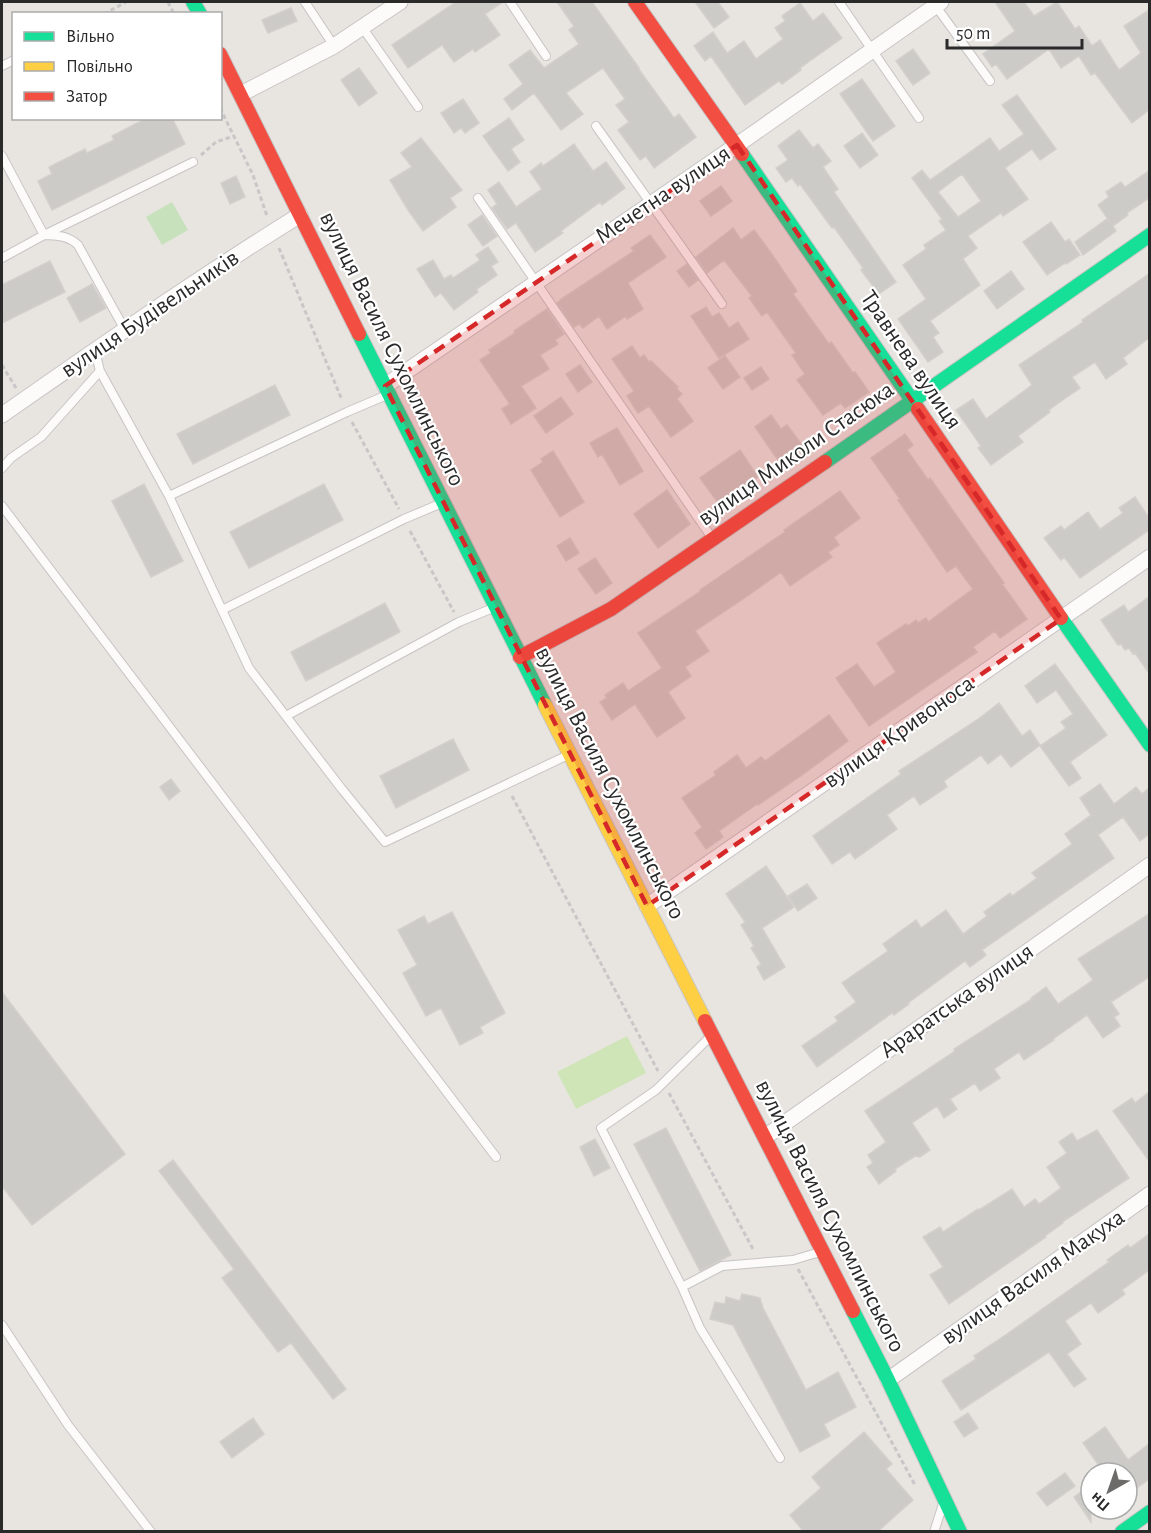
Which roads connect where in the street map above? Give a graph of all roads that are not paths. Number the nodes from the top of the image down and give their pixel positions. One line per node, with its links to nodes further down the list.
1 (305, 2): 8 (lane)
2 (400, 2): 7 (street)
3 (510, 2): 10 (lane)
4 (635, 2): 17 (street, Травнева вулиця)
5 (839, 2): 9 (lane)
6 (936, 3): 9 (street, Мечетна вулиця); 12 (lane)
7 (362, 27): 8 (street); 14 (lane)
8 (334, 46): 13 (street)
9 (872, 49): 15 (lane); 17 (street, Мечетна вулиця)
10 (546, 56)
11 (222, 58): 13 (street, вулиця Василя Сухомлинського)
12 (990, 81)
13 (241, 94): 22 (street, вулиця Василя Сухомлинського)
14 (418, 107)
15 (919, 118)
16 (596, 126): 21 (lane)
17 (737, 145): 21 (street, Мечетна вулиця); 32 (street, Травнева вулиця)
18 (2, 156): 23 (lane)
19 (193, 162): 23 (lane)
20 (478, 198): 26 (lane)
21 (652, 203): 26 (street, Мечетна вулиця); 27 (lane)
22 (300, 215): 28 (street, вулиця Будівельників); 31 (street, вулиця Василя Сухомлинського)
23 (44, 235): 25 (lane); 28 (lane)
24 (1149, 235): 32 (street, вулиця Миколи Стасюка)
25 (2, 258)
26 (536, 282): 31 (street, Мечетна вулиця); 38 (lane)
27 (723, 304)
28 (125, 330): 29 (street, вулиця Будівельників)
29 (95, 351): 30 (lane); 33 (street, вулиця Будівельників)
30 (100, 371): 34 (lane); 35 (lane)
31 (387, 390): 35 (lane); 36 (street, вулиця Василя Сухомлинського)
32 (913, 402): 38 (street, вулиця Миколи Стасюка); 42 (street, Травнева вулиця)
33 (2, 415)
34 (2, 468)
35 (169, 496): 41 (lane)
36 (443, 503): 40 (street, вулиця Василя Сухомлинського); 41 (lane)
37 (2, 506): 51 (lane)
38 (713, 539): 43 (street, вулиця Миколи Стасюка)
39 (1149, 557): 42 (street, вулиця Кривоноса)
40 (495, 607): 43 (street, вулиця Василя Сухомлинського); 44 (lane)
41 (222, 610): 44 (lane)
42 (1061, 619): 45 (street, Травнева вулиця); 48 (street, вулиця Кривоноса)
43 (520, 657): 46 (street, вулиця Василя Сухомлинського)
44 (286, 716): 46 (lane)
45 (1149, 745)
46 (569, 754): 48 (street, вулиця Василя Сухомлинського)
47 (1149, 865): 50 (street, Араратська вулиця)
48 (647, 906): 49 (street, вулиця Василя Сухомлинського)
49 (713, 1034): 50 (street, вулиця Василя Сухомлинського); 54 (lane)
50 (765, 1137): 53 (street, вулиця Василя Сухомлинського)
51 (496, 1157)
52 (1149, 1194): 56 (street, вулиця Василя Макуха)
53 (822, 1251): 54 (lane); 56 (street, вулиця Василя Сухомлинського)
54 (682, 1287): 57 (lane)
55 (2, 1325): 60 (lane)
56 (888, 1380): 58 (street, вулиця Василя Сухомлинського)
57 (780, 1458)
58 (944, 1500): 61 (lane); 62 (street, вулиця Василя Сухомлинського)
59 (1149, 1512): 63 (street)
60 (151, 1532)
61 (934, 1532)
62 (960, 1532)
63 (1122, 1532)

